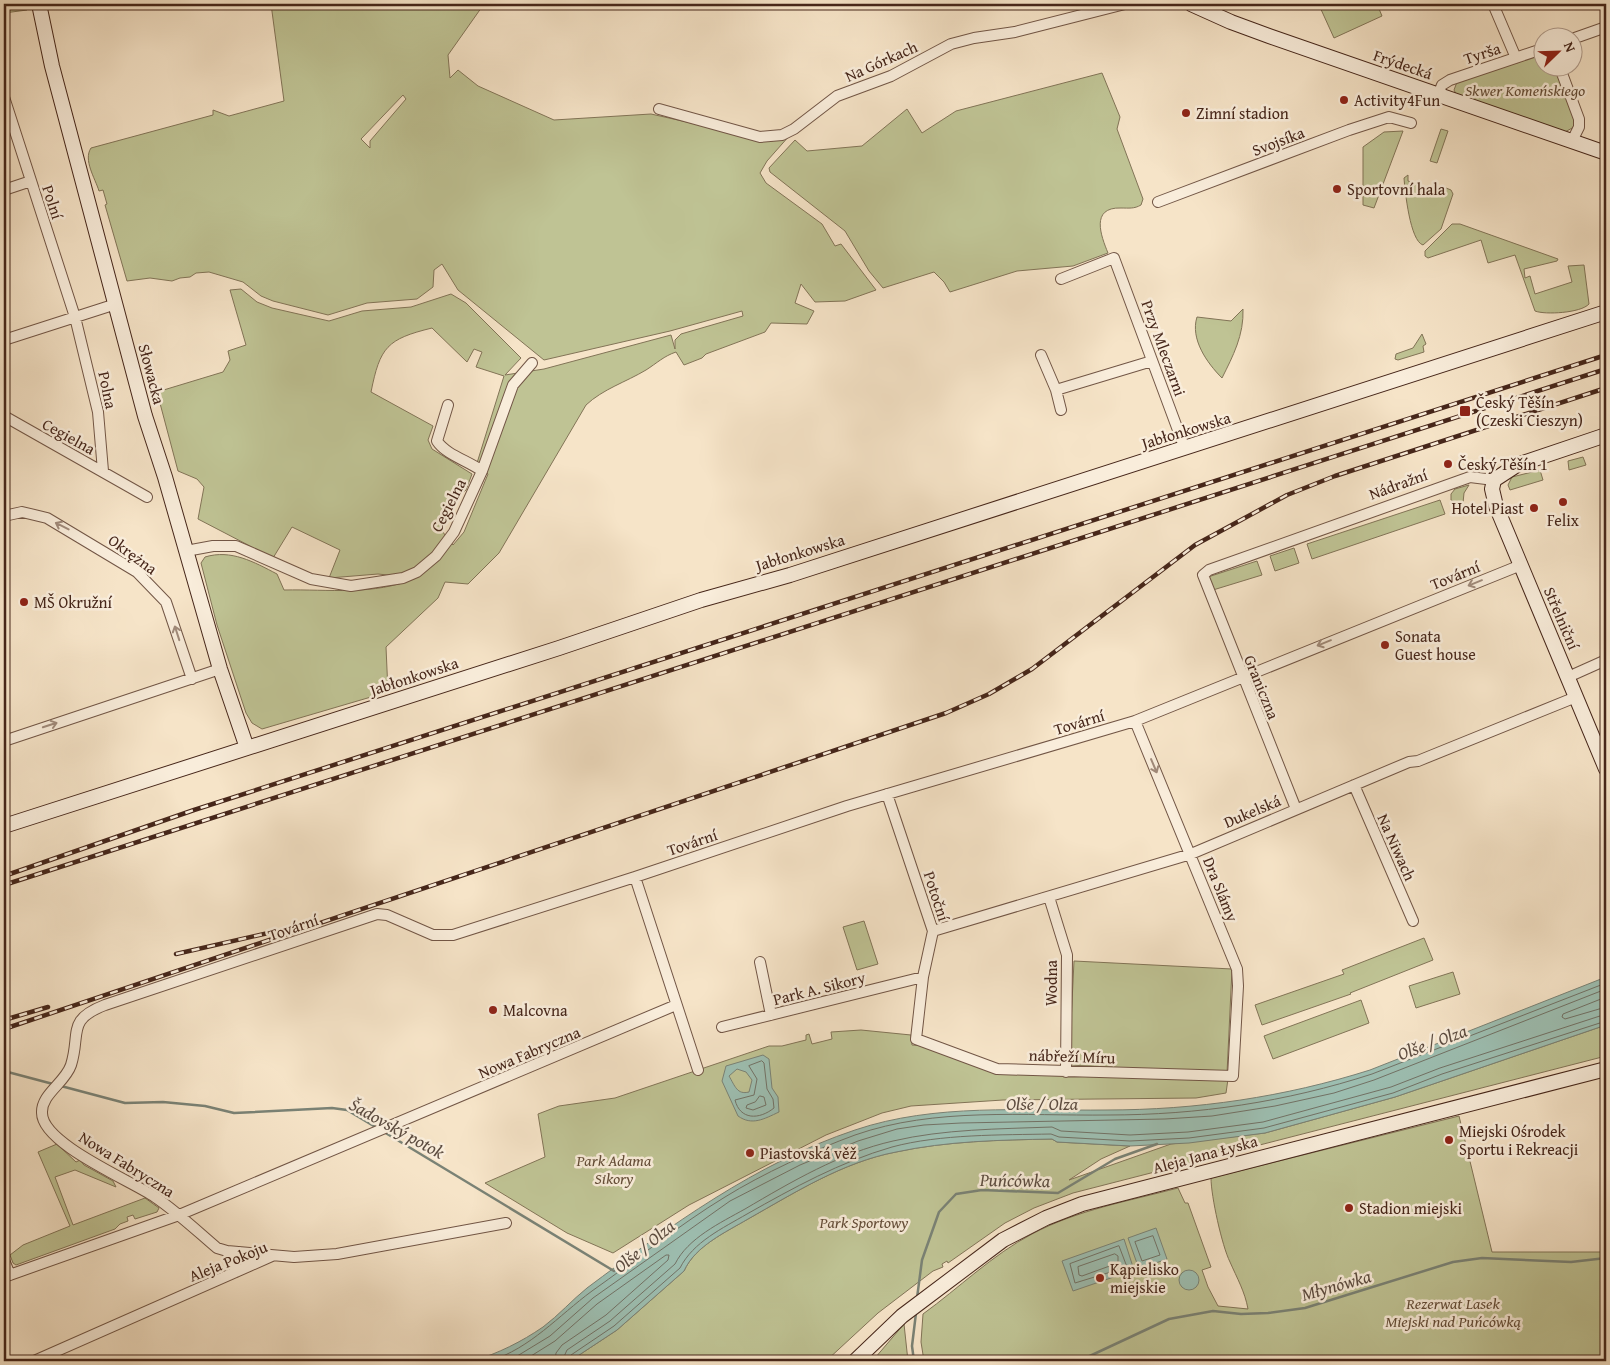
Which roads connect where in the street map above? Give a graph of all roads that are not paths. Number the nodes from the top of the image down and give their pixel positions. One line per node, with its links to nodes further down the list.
1 (38, 4): 20 (main road, Słowacka)
2 (1125, 4): 12 (street, Na Górkach)
3 (1191, 4): 10 (main road, Frýdecká)
4 (1493, 4): 8 (street)
5 (1606, 27): 6 (street)
6 (1582, 35)
7 (1532, 52): 8 (street, Tyrša)
8 (1516, 58): 10 (street, Tyrša)
9 (1564, 78): 14 (street)
10 (1438, 95): 14 (main road, Frýdecká)
11 (4, 96): 16 (street, Polní)
12 (659, 108)
13 (1411, 123): 18 (street, Svojsíka)
14 (1572, 141): 15 (main road, Frýdecká)
15 (1606, 153)
16 (31, 181): 17 (street); 22 (street, Polní)
17 (4, 190)
18 (1158, 202)
19 (1062, 278): 25 (street, Przy Mleczarni)
20 (116, 304): 22 (street); 38 (main road, Słowacka)
21 (1606, 312): 32 (main road, Jabłonkowska)
22 (75, 317): 23 (street); 34 (street, Polna)
23 (4, 340)
24 (1041, 354): 27 (street)
25 (1152, 360): 27 (street); 32 (street, Przy Mleczarni)
26 (532, 363): 33 (street, Cegielna)
27 (1056, 390): 29 (street)
28 (448, 404): 33 (street)
29 (1061, 410)
30 (4, 416): 34 (street, Cegielna)
31 (1606, 435): 35 (main road)
32 (1185, 449): 49 (main road, Jabłonkowska)
33 (482, 471): 38 (street, Cegielna)
34 (103, 472): 36 (street, Cegielna)
35 (1494, 480): 39 (main road, Střelniční); 40 (street, Nádražní)
36 (147, 497)
37 (4, 516): 45 (street, Okrężna, one-way to 37)
38 (186, 551): 42 (main road, Słowacka)
39 (1520, 565): 43 (street, Tovární, one-way to 43); 44 (main road, Střelniční)
40 (1203, 575): 43 (street, Graniczna)
41 (1606, 660): 44 (street)
42 (220, 669): 45 (street); 49 (main road, Słowacka)
43 (1242, 676): 47 (street, Tovární); 53 (street, Graniczna)
44 (1568, 677): 46 (main road, Střelniční)
45 (192, 679): 48 (street, one-way to 45)
46 (1576, 697): 50 (main road, Střelniční); 51 (street, Dukelská)
47 (1135, 721): 52 (street, Tovární); 55 (street, Dra Slámy, one-way to 55)
48 (4, 741)
49 (247, 748): 54 (main road, Jabłonkowska)
50 (1606, 769)
51 (1354, 785): 53 (street, Dukelská); 58 (street, Na Niwach)
52 (887, 794): 56 (street, Tovární); 59 (street, Potoční)
53 (1296, 809): 55 (street, Dukelská)
54 (4, 826)
55 (1191, 854): 57 (street, Dukelská); 69 (street, Dra Slámy)
56 (636, 877): 62 (street); 70 (street, Tovární)
57 (1049, 897): 59 (street, Dukelská); 68 (street, Wodna)
58 (1413, 921)
59 (933, 931): 61 (street, Potoční)
60 (760, 962): 63 (street)
61 (923, 977): 63 (street, Park A. Sikory); 65 (street, Potoční)
62 (676, 1005): 67 (street); 71 (street, Nowa Fabryczna)
63 (770, 1015): 64 (street, Park A. Sikory)
64 (722, 1027)
65 (916, 1039): 68 (street, nábřeží Míru)
66 (1606, 1069): 79 (main road, Aleja Jana Łyska)
67 (698, 1070)
68 (1066, 1072): 69 (street, nábřeží Míru)
69 (1233, 1076)
70 (54, 1089): 71 (street, Nowa Fabryczna)
71 (179, 1215): 73 (street); 77 (street, Nowa Fabryczna)
72 (506, 1223): 74 (street, Aleja Pokoju)
73 (227, 1250): 74 (street); 76 (street)
74 (273, 1256): 76 (street, Aleja Pokoju)
75 (4, 1260): 77 (street)
76 (236, 1272): 78 (street, Aleja Pokoju)
77 (7, 1276)
78 (34, 1361)
79 (855, 1361)

